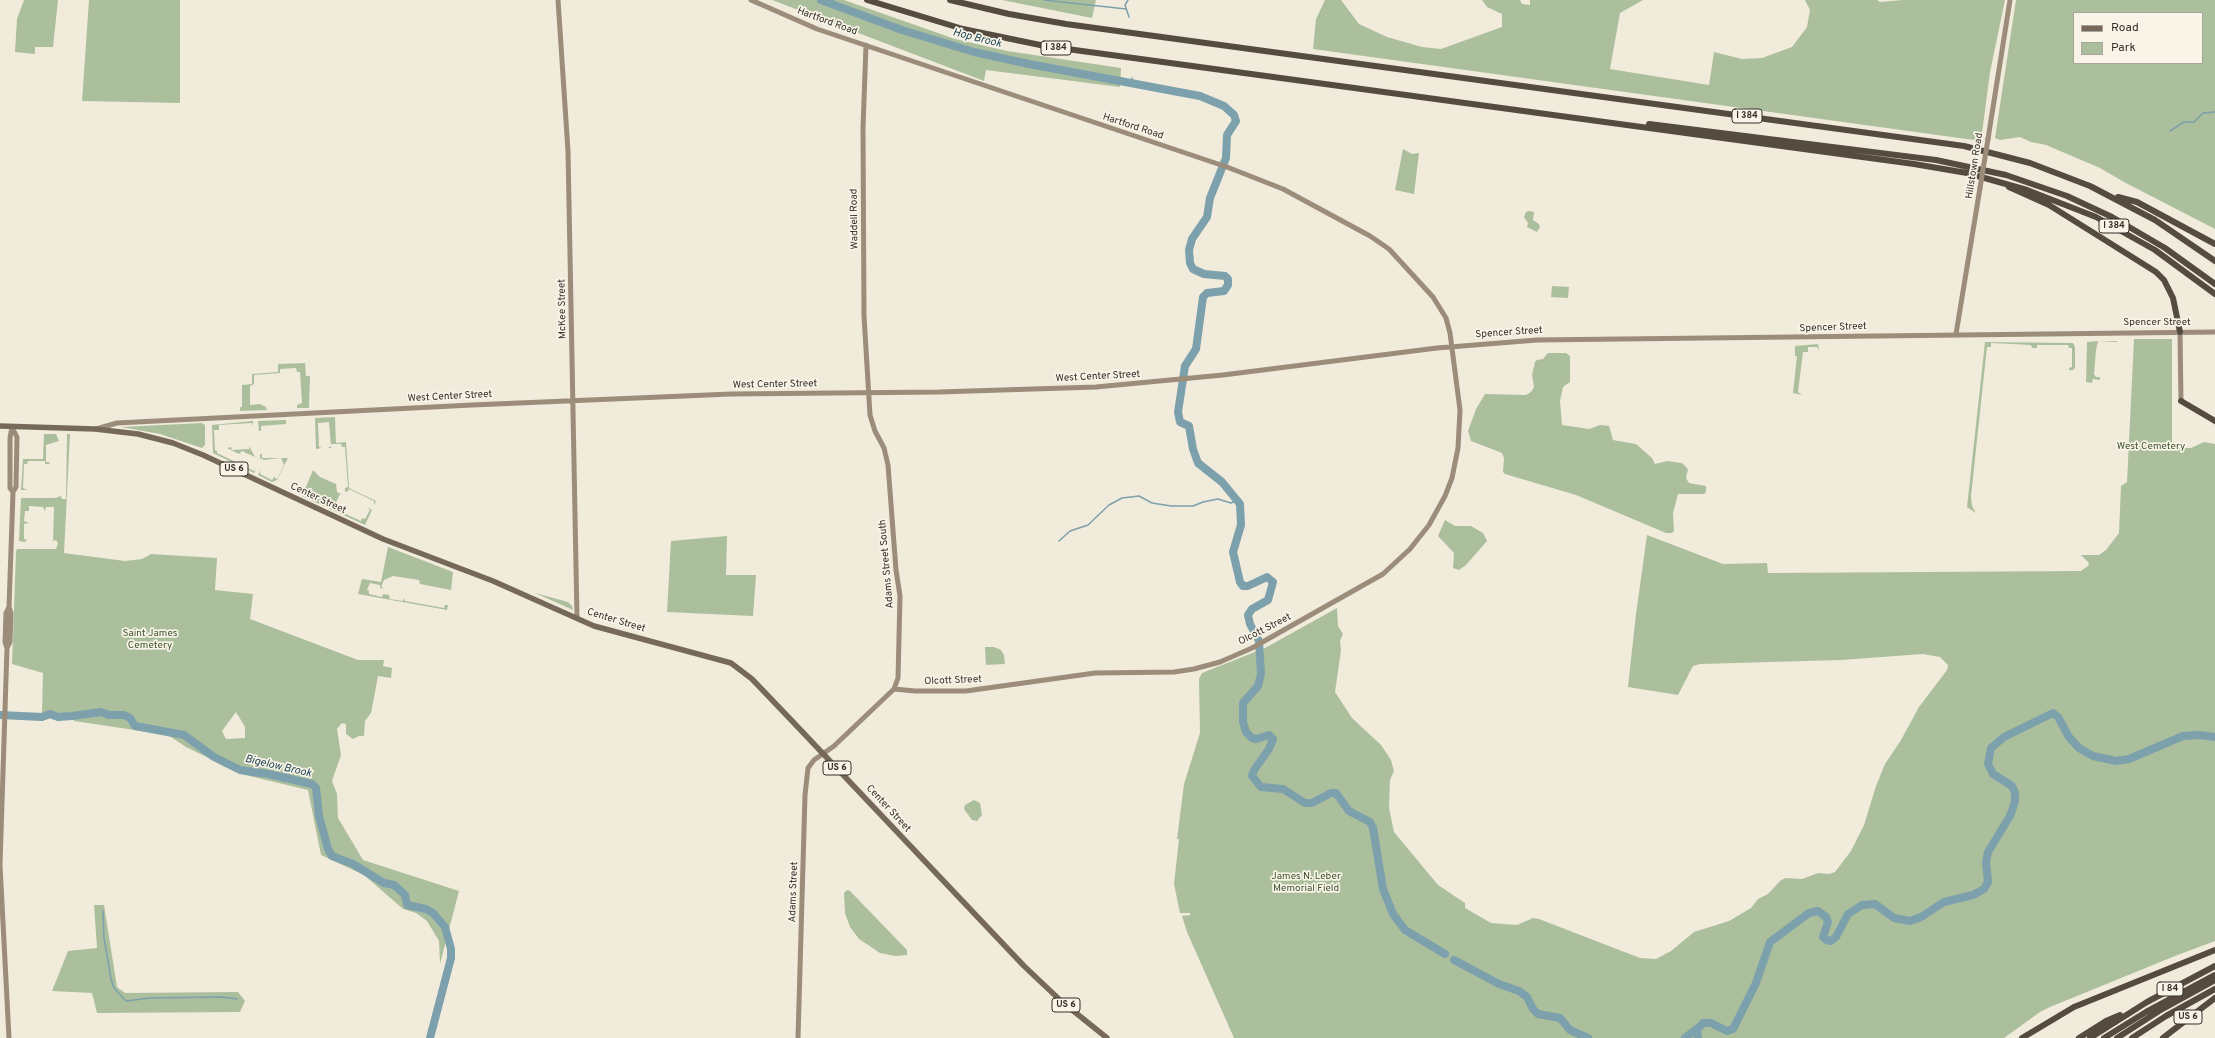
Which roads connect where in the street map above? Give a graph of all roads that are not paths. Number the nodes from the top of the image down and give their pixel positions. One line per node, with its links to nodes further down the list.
1 (558, 0): 19 (main road, McKee Street)
2 (751, 0): 6 (main road, Hartford Road)
3 (867, 0): 7 (highway, I 384)
4 (950, 0): 9 (highway, I 384)
5 (2010, 0): 16 (main road, Hillstown Road, bridge)
6 (866, 45): 17 (main road, Hartford Road); 18 (main road, Waddell Road)
7 (1605, 122): 8 (highway, I 384); 12 (highway)
8 (2001, 182): 13 (highway, I 384); 14 (highway)
9 (2111, 195): 10 (highway); 11 (highway, I 384)
10 (2215, 244)
11 (2215, 261)
12 (2215, 284)
13 (2215, 294)
14 (2180, 332): 15 (main road, Spencer Street); 16 (main road, Spencer Street); 20 (main road)
15 (2215, 332)
16 (1956, 334): 17 (main road, Spencer Street)
17 (1452, 347): 18 (main road, West Center Street); 27 (main road, Olcott Street)
18 (869, 393): 19 (main road, West Center Street); 27 (main road, Adams Street South)
19 (574, 401): 25 (main road, West Center Street); 26 (main road, McKee Street)
20 (2181, 401): 21 (highway)
21 (2215, 421)
22 (0, 422): 24 (main road)
23 (0, 426): 24 (main road, Center Street / US 6)
24 (12, 426): 25 (main road, Center Street / US 6); 36 (main road)
25 (96, 429): 26 (main road, Center Street / US 6)
26 (577, 618): 28 (main road, Center Street / US 6)
27 (894, 689): 28 (main road)
28 (822, 753): 37 (main road, Adams Street); 38 (main road, Center Street / US 6)
29 (2215, 950): 39 (highway)
30 (2215, 966): 35 (highway, I 84)
31 (2215, 975): 42 (highway)
32 (2215, 980): 43 (highway)
33 (2215, 989): 44 (highway, I 84)
34 (2215, 998): 45 (highway, US 6)
35 (2127, 1014): 40 (highway); 41 (highway, I 84)
36 (9, 1038)
37 (798, 1038)
38 (1107, 1038)
39 (2022, 1038)
40 (2079, 1038)
41 (2090, 1038)
42 (2104, 1038)
43 (2117, 1038)
44 (2132, 1038)
45 (2163, 1038)

